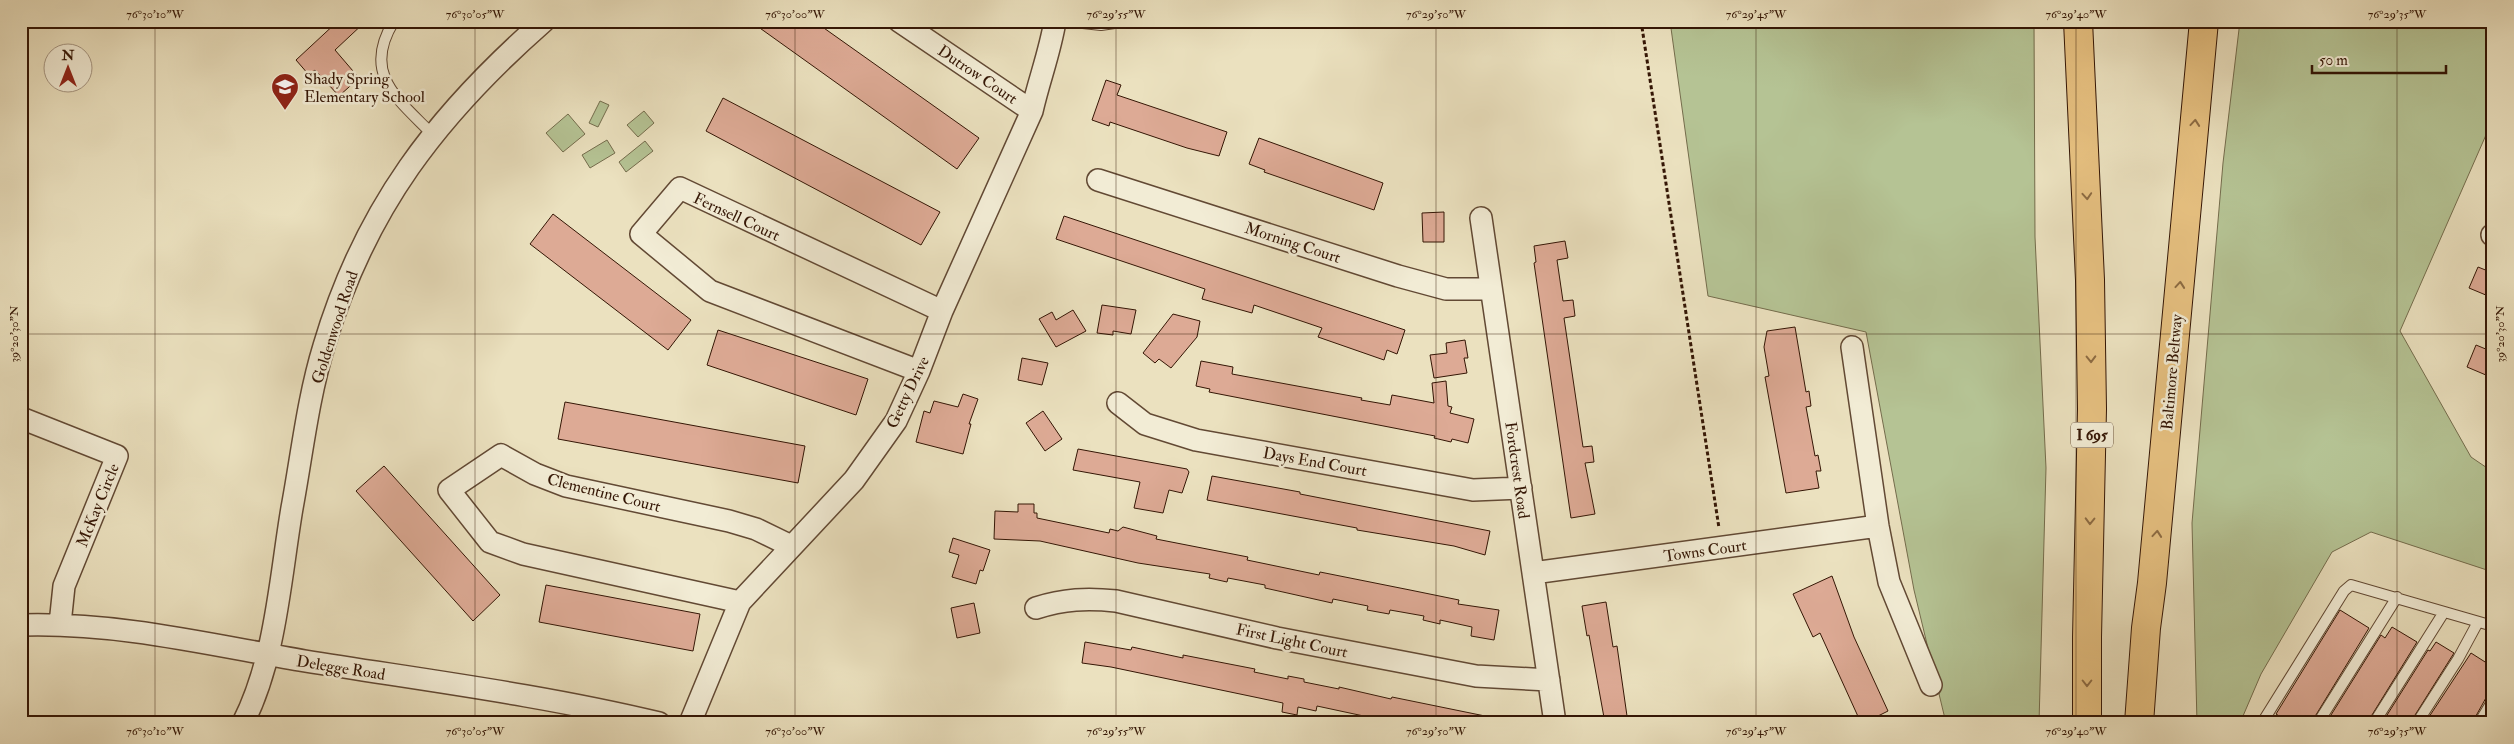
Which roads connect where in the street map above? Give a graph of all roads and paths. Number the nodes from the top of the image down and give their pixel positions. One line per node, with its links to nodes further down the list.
1 (394, 21): 12 (lane)
2 (544, 21): 12 (street, Goldenwood Road)
3 (899, 21): 11 (street, Dutrow Court)
4 (1055, 21): 11 (street, Getty Drive)
5 (1065, 21): 6 (lane)
6 (1128, 21)
7 (1641, 21): 25 (path)
8 (2064, 21): 13 (highway)
9 (2078, 21): 13 (highway, I 695)
10 (2204, 21): 27 (highway, Baltimore Beltway, one-way to 10)
11 (1032, 111): 17 (street, Getty Drive)
12 (433, 135): 36 (street, Goldenwood Road)
13 (2084, 147): 44 (highway, I 695, one-way to 44)
14 (1098, 180): 16 (street, Morning Court)
15 (1481, 218): 16 (street, Fordcrest Road)
16 (1490, 288): 22 (street, Fordcrest Road)
17 (942, 311): 19 (street, Getty Drive); 19 (street, Fernsell Court)
18 (1852, 347): 23 (street)
19 (919, 371): 24 (street, Getty Drive)
20 (1118, 403): 22 (street, Days End Court)
21 (21, 418): 33 (street, McKay Circle)
22 (1521, 488): 26 (street, Fordcrest Road)
23 (1878, 526): 25 (street, Towns Court); 38 (street)
24 (791, 546): 29 (street, Getty Drive); 29 (street, Clementine Court)
25 (1722, 549): 26 (street, Towns Court)
26 (1533, 573): 37 (street, Fordcrest Road)
27 (2152, 582): 45 (highway, Baltimore Beltway); 46 (highway)
28 (2397, 597): 31 (lane); 47 (lane); 48 (lane)
29 (740, 602): 42 (street, Getty Drive)
30 (1036, 608): 37 (street, First Light Court)
31 (2444, 612): 32 (lane); 49 (lane)
32 (2478, 622): 35 (lane); 50 (lane)
33 (60, 624): 34 (street, Delegge Road); 36 (street, Delegge Road)
34 (21, 625)
35 (2493, 626)
36 (267, 655): 40 (street, Goldenwood Road); 41 (street, Delegge Road)
37 (1549, 680): 43 (street, Fordcrest Road)
38 (1931, 685)
39 (2493, 700): 51 (lane)
40 (243, 723)
41 (659, 723)
42 (690, 723)
43 (1556, 723)
44 (2087, 723)
45 (2139, 723)
46 (2158, 723)
47 (2262, 723)
48 (2318, 723)
49 (2374, 723)
50 (2417, 723)
51 (2479, 723)

